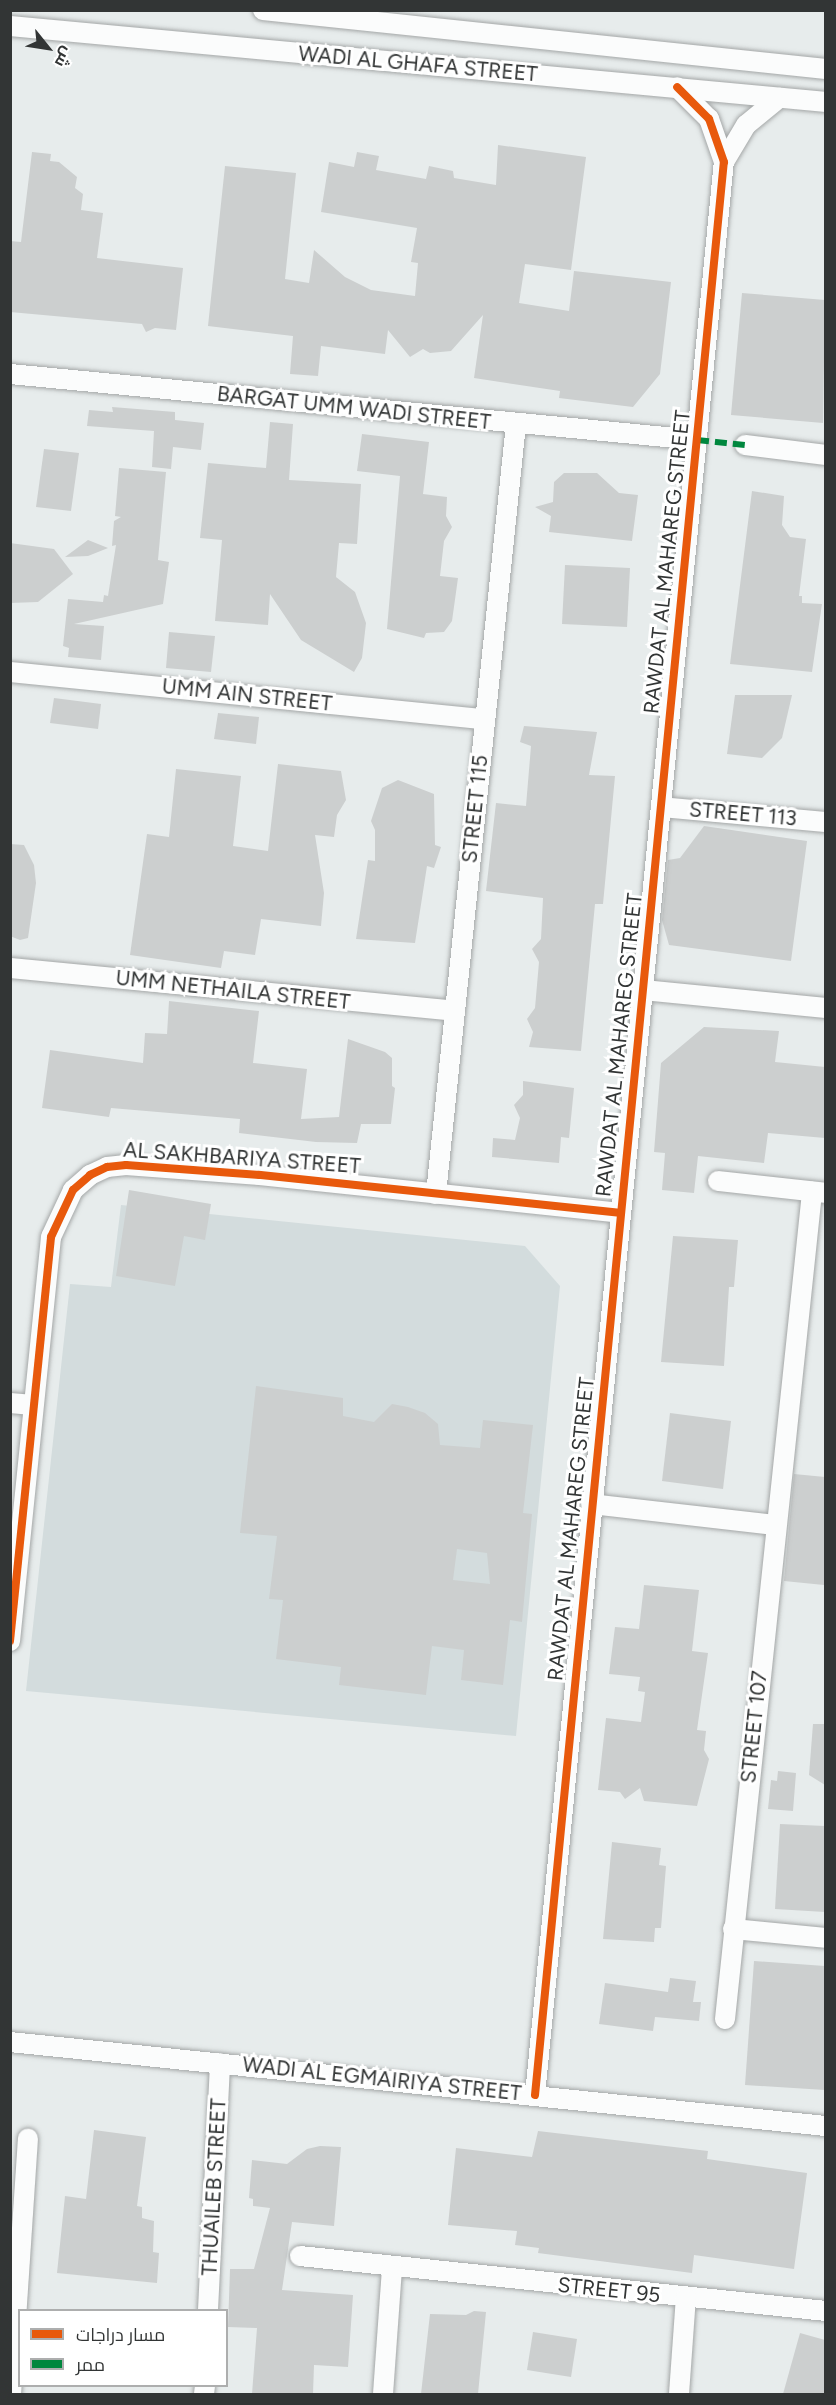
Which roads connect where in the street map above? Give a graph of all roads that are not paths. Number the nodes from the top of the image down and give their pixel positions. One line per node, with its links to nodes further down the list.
1 (263, 10): 2 (street, WADI AL GHAFA STREET)
2 (347, 15): 4 (street, WADI AL GHAFA STREET)
3 (10, 26): 5 (street, WADI AL GHAFA STREET)
4 (825, 69)
5 (677, 87): 6 (street, WADI AL GHAFA STREET); 8 (street, RAWDAT AL MAHAREG STREET)
6 (778, 98): 7 (street, WADI AL GHAFA STREET); 8 (street, RAWDAT AL MAHAREG STREET)
7 (825, 102)
8 (724, 162): 11 (street, RAWDAT AL MAHAREG STREET)
9 (10, 374): 10 (street, BARGAT UMM WADI STREET)
10 (516, 424): 11 (street, BARGAT UMM WADI STREET); 15 (street, STREET 115)
11 (697, 440): 16 (street, RAWDAT AL MAHAREG STREET)
12 (746, 446): 13 (street)
13 (825, 455)
14 (10, 672): 15 (street, UMM AIN STREET)
15 (484, 719): 21 (street, STREET 115)
16 (662, 807): 17 (street, STREET 113); 19 (street, RAWDAT AL MAHAREG STREET)
17 (825, 822)
18 (10, 968): 21 (street, UMM NETHAILA STREET)
19 (644, 990): 20 (street); 25 (street, RAWDAT AL MAHAREG STREET)
20 (825, 1008)
21 (455, 1011): 24 (street, STREET 115)
22 (718, 1181): 23 (street, STREET 107)
23 (819, 1192): 29 (street, STREET 107)
24 (436, 1194): 25 (street, AL SAKHBARIYA STREET); 27 (street, AL SAKHBARIYA STREET)
25 (620, 1213): 28 (street, RAWDAT AL MAHAREG STREET)
26 (10, 1403): 27 (street)
27 (33, 1405): 30 (street, AL SAKHBARIYA STREET)
28 (591, 1504): 29 (street); 36 (street, RAWDAT AL MAHAREG STREET)
29 (774, 1525): 31 (street, STREET 107)
30 (10, 1641)
31 (733, 1929): 32 (street); 33 (street, STREET 107)
32 (825, 1938)
33 (725, 2019)
34 (10, 2042): 35 (street, WADI AL EGMAIRIYA STREET)
35 (220, 2063): 36 (street, WADI AL EGMAIRIYA STREET); 43 (street, THUAILEB STREET)
36 (535, 2095): 37 (street, WADI AL EGMAIRIYA STREET)
37 (825, 2126)
38 (28, 2139): 39 (street)
39 (15, 2228): 45 (street)
40 (300, 2256): 41 (street, STREET 95)
41 (392, 2268): 42 (street, STREET 95); 46 (street)
42 (686, 2297): 44 (street, STREET 95); 47 (street)
43 (208, 2309)
44 (825, 2311)
45 (11, 2394)
46 (383, 2394)
47 (679, 2394)

